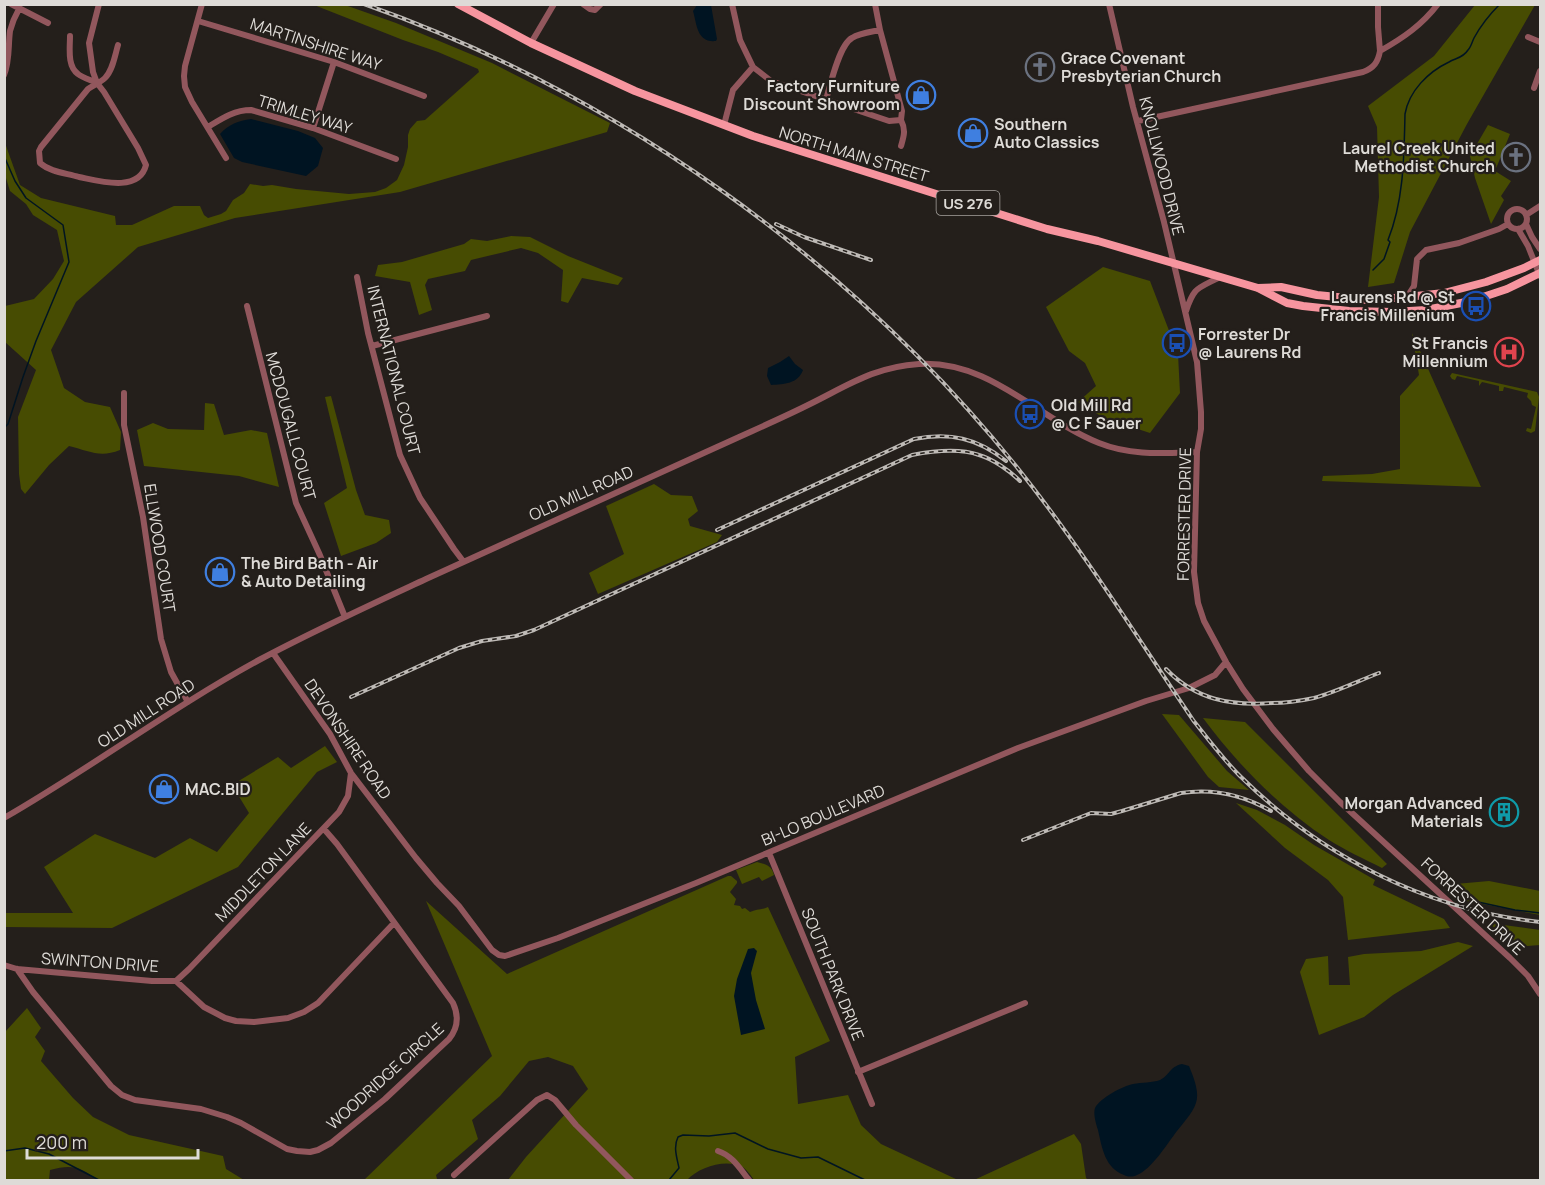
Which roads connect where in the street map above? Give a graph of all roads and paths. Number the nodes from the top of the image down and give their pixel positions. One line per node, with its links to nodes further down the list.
1 (11, 4): 13 (street)
2 (99, 4): 27 (street)
3 (202, 4): 14 (street)
4 (458, 4): 20 (main road, NORTH MAIN STREET / US 276)
5 (554, 4): 20 (street)
6 (583, 4): 7 (street)
7 (601, 4)
8 (732, 4): 24 (street)
9 (875, 4): 16 (street)
10 (1109, 4): 32 (street, KNOLLWOOD DRIVE)
11 (1378, 4): 22 (street)
12 (1438, 4): 22 (street)
13 (19, 9): 15 (street); 26 (street)
14 (198, 21): 23 (street, MARTINSHIRE WAY); 34 (street)
15 (48, 23)
16 (880, 30): 30 (street); 31 (street)
17 (70, 36): 27 (street)
18 (1528, 37): 19 (street)
19 (1540, 42)
20 (531, 43): 33 (main road, NORTH MAIN STREET / US 276)
21 (118, 45): 27 (street)
22 (1380, 51): 32 (street)
23 (334, 62): 29 (street, MARTINSHIRE WAY); 35 (street)
24 (753, 67): 30 (street); 33 (street)
25 (1540, 71): 28 (street)
26 (4, 75)
27 (97, 83): 27 (street)
28 (1534, 88)
29 (424, 96)
30 (826, 100): 31 (street)
31 (901, 120): 36 (street)
32 (1138, 121): 46 (street, KNOLLWOOD DRIVE)
33 (724, 125): 46 (main road, NORTH MAIN STREET / US 276)
34 (208, 127): 35 (street, TRIMLEY WAY); 37 (street)
35 (314, 128): 38 (street, TRIMLEY WAY)
36 (901, 146)
37 (226, 158)
38 (396, 159)
39 (1540, 206): 40 (street)
40 (1526, 215): 41 (street); 42 (street)
41 (1508, 224): 43 (street); 50 (street)
42 (1526, 224): 43 (street); 44 (street)
43 (1518, 229): 45 (street)
44 (1540, 249)
45 (1538, 261): 47 (street); 52 (main road, US 276)
46 (1173, 264): 49 (main road, NORTH MAIN STREET / US 276); 55 (street, FORRESTER DRIVE)
47 (1540, 274): 51 (main road, US 276)
48 (357, 277): 57 (street, INTERNATIONAL COURT)
49 (1218, 278): 51 (main road, NORTH MAIN STREET / US 276); 55 (street)
50 (1414, 286): 52 (street); 53 (street)
51 (1258, 288): 53 (main road, US 276)
52 (1425, 295): 53 (main road, US 276)
53 (1407, 297)
54 (247, 306): 61 (street, MCDOUGALL COURT)
55 (1185, 312): 59 (street, FORRESTER DRIVE)
56 (487, 316): 57 (street)
57 (372, 346): 60 (street, INTERNATIONAL COURT)
58 (124, 393): 64 (street, ELLWOOD COURT)
59 (1197, 452): 60 (street, OLD MILL ROAD); 63 (street, FORRESTER DRIVE)
60 (463, 561): 61 (street, OLD MILL ROAD)
61 (345, 617): 62 (street, OLD MILL ROAD)
62 (273, 653): 64 (street, OLD MILL ROAD); 65 (street, DEVONSHIRE ROAD)
63 (1226, 662): 68 (street, BI-LO BOULEVARD); 74 (street, FORRESTER DRIVE)
64 (188, 702): 66 (street, OLD MILL ROAD)
65 (351, 773): 67 (street, MIDDLETON LANE); 69 (street, DEVONSHIRE ROAD)
66 (4, 818)
67 (324, 829): 70 (street, WOODRIDGE CIRCLE); 73 (street, MIDDLETON LANE)
68 (769, 853): 69 (street, BI-LO BOULEVARD); 76 (street, SOUTH PARK DRIVE)
69 (449, 895)
70 (394, 923): 72 (street, WOODRIDGE CIRCLE); 73 (street, SWINTON DRIVE)
71 (4, 965): 72 (street, SWINTON DRIVE)
72 (17, 969): 73 (street, SWINTON DRIVE)
73 (176, 981)
74 (1540, 994)
75 (1025, 1003): 76 (street)
76 (858, 1072): 77 (street, SOUTH PARK DRIVE)
77 (872, 1104)
78 (718, 1151): 81 (street)
79 (454, 1175): 80 (street)
80 (631, 1180)
81 (749, 1180)

